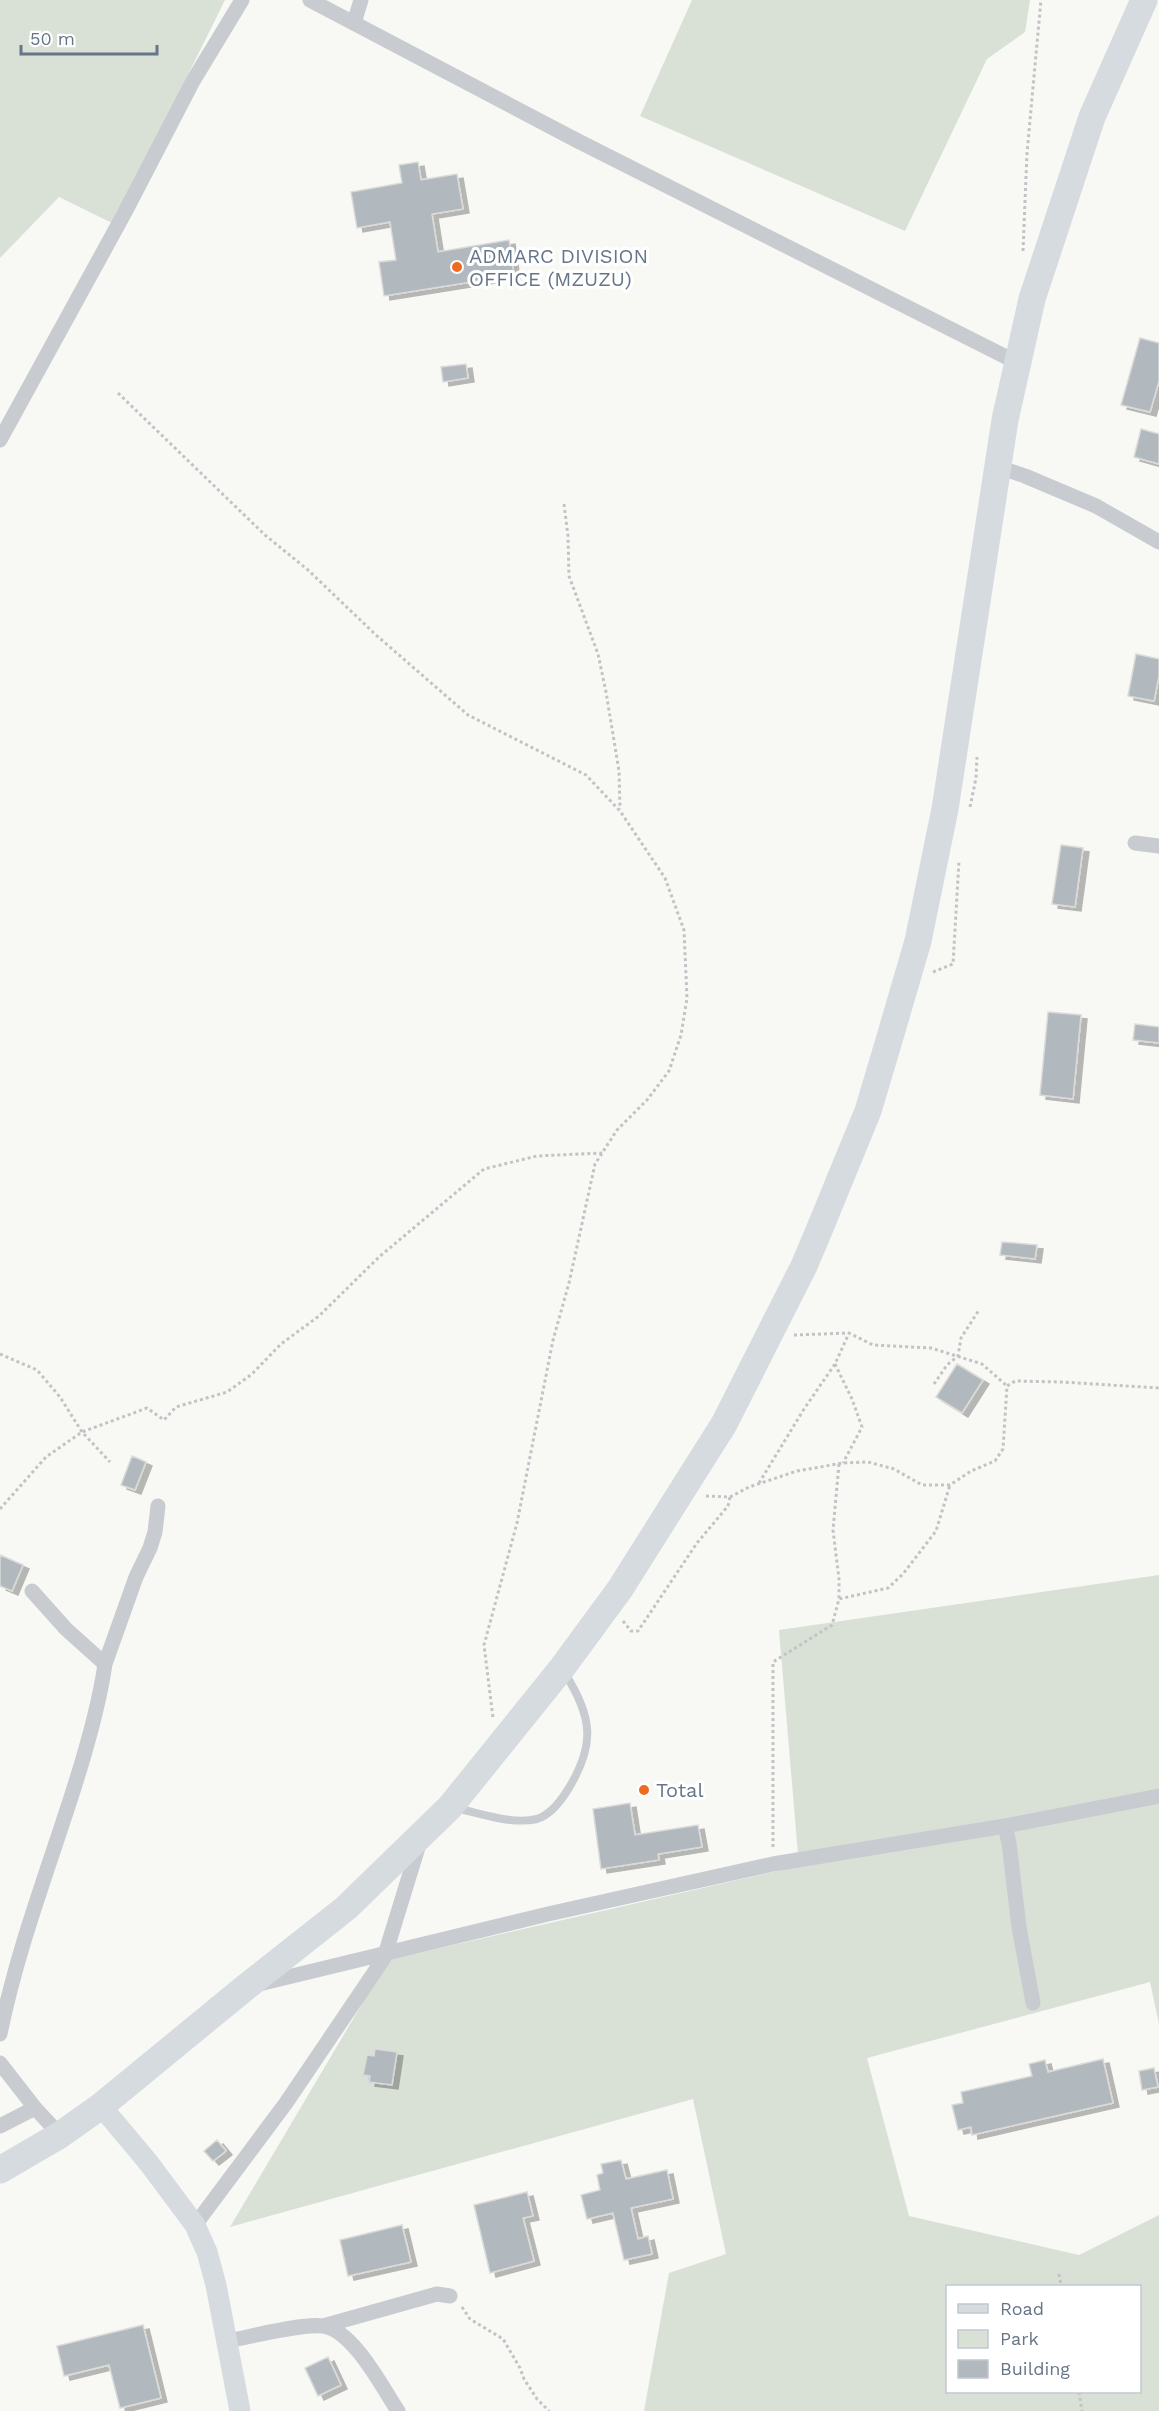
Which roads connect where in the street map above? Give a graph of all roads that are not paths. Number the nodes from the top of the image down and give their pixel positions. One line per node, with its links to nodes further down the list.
1 (242, 0): 7 (street)
2 (310, 0): 5 (street)
3 (361, 0): 5 (street)
4 (1144, 0): 6 (highway)
5 (354, 23): 6 (street)
6 (1018, 363): 8 (highway)
7 (0, 440)
8 (999, 467): 9 (street); 15 (highway)
9 (1159, 542)
10 (1135, 843): 11 (street)
11 (1159, 846)
12 (158, 1506): 14 (street)
13 (32, 1591): 14 (street)
14 (105, 1664): 23 (street)
15 (562, 1668): 17 (highway); 17 (lane)
16 (1159, 1796): 18 (street)
17 (450, 1807): 19 (highway)
18 (1005, 1826): 20 (street); 22 (street)
19 (423, 1833): 20 (street); 21 (highway)
20 (386, 1954): 21 (street); 30 (street)
21 (246, 1987): 25 (highway)
22 (1033, 2002)
23 (0, 2034)
24 (0, 2063): 26 (street)
25 (101, 2106): 28 (highway); 30 (street)
26 (35, 2108): 27 (street); 28 (street)
27 (0, 2126)
28 (60, 2134): 29 (highway)
29 (0, 2170)
30 (195, 2225): 33 (street)
31 (450, 2296): 32 (street)
32 (323, 2326): 33 (street); 35 (street)
33 (227, 2341): 34 (street)
34 (240, 2411)
35 (398, 2411)

